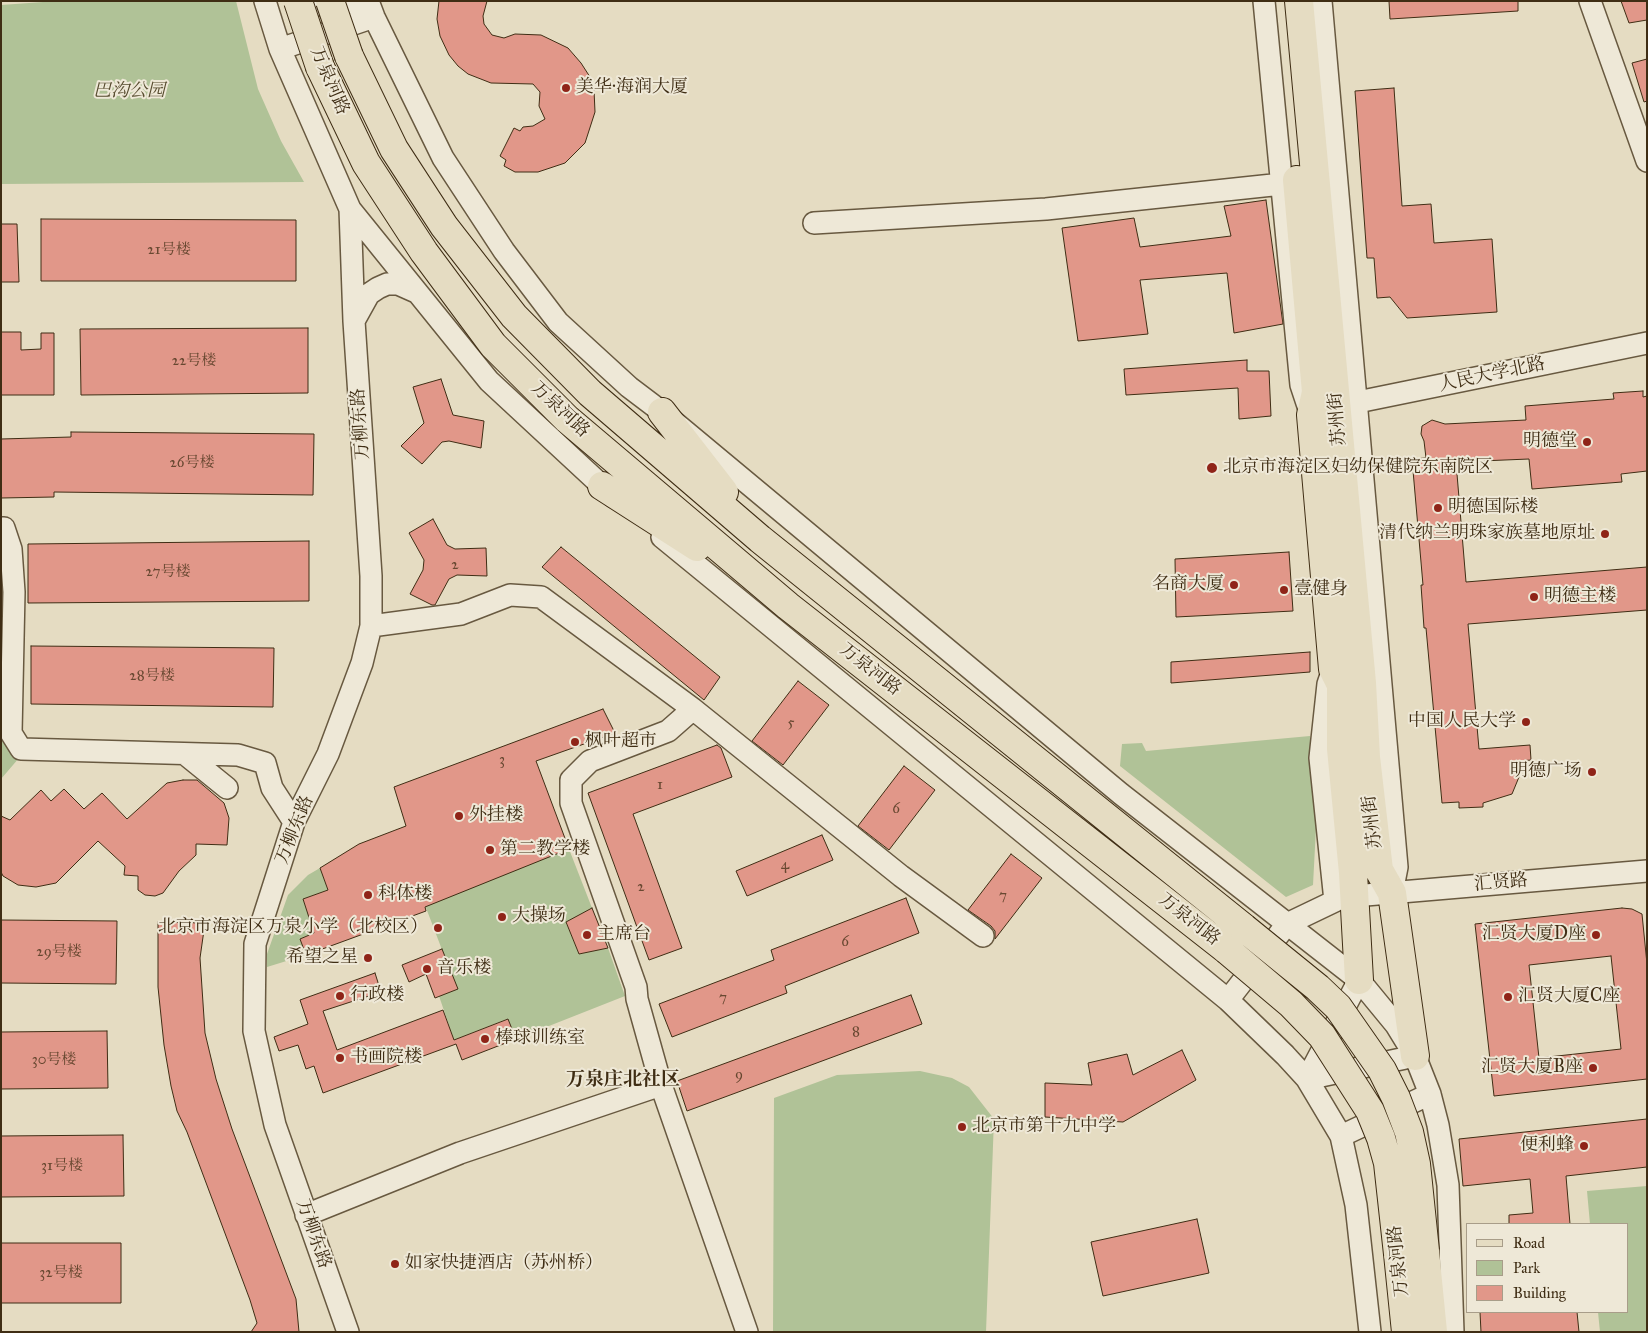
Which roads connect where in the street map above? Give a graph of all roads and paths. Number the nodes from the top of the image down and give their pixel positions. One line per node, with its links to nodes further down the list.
1 (265, 1): 11 (street, 万泉河路)
2 (298, 1): 25 (main road, 万泉河路, bridge)
3 (314, 1): 10 (street)
4 (330, 1): 24 (main road, 万泉河路, bridge)
5 (1264, 1): 13 (street, 苏州街)
6 (1282, 1): 21 (main road, 苏州街)
7 (1299, 1): 19 (main road, 苏州街)
8 (1322, 1): 19 (street, 苏州街)
9 (1590, 1): 12 (street)
10 (370, 7): 11 (street); 20 (street)
11 (280, 49): 14 (street, 万泉河路)
12 (1647, 161)
13 (1282, 184): 15 (street); 21 (street, 苏州街)
14 (350, 209): 16 (street, 万泉河路); 17 (street, 万柳东路)
15 (814, 223)
16 (416, 292): 17 (street); 22 (street, 万泉河路)
17 (354, 321): 26 (street, 万柳东路)
18 (1647, 343): 19 (street, 人民大学北路)
19 (1347, 404): 32 (main road, 苏州街)
20 (662, 412): 24 (main road); 34 (street)
21 (1311, 415): 33 (main road, 苏州街)
22 (602, 486): 25 (main road); 37 (street, 万泉河路)
23 (1, 528): 28 (street)
24 (760, 539): 48 (main road, 万泉河路, bridge)
25 (788, 606): 47 (main road, 万泉河路, bridge)
26 (371, 626): 27 (street); 30 (street, 万柳东路)
27 (693, 709): 35 (street); 40 (street)
28 (184, 754): 29 (street); 30 (street)
29 (228, 788)
30 (294, 822): 43 (street, 万柳东路)
31 (1647, 871): 32 (street, 汇贤路)
32 (1392, 893): 33 (street, 汇贤路); 38 (main road, 苏州街)
33 (1345, 899): 34 (street); 36 (main road, 苏州街)
34 (1287, 924): 36 (street); 37 (street)
35 (983, 936)
36 (1359, 980): 38 (street); 39 (street)
37 (1228, 1000): 39 (street, 万泉河路)
38 (1415, 1056): 39 (street); 41 (street)
39 (1308, 1080): 42 (street, 万泉河路)
40 (661, 1085): 43 (street); 45 (street)
41 (1430, 1094): 42 (street); 49 (street)
42 (1341, 1136): 46 (street, 万泉河路)
43 (306, 1215): 44 (street, 万柳东路)
44 (348, 1332)
45 (747, 1332)
46 (1370, 1332)
47 (1406, 1332)
48 (1433, 1332)
49 (1453, 1332)

